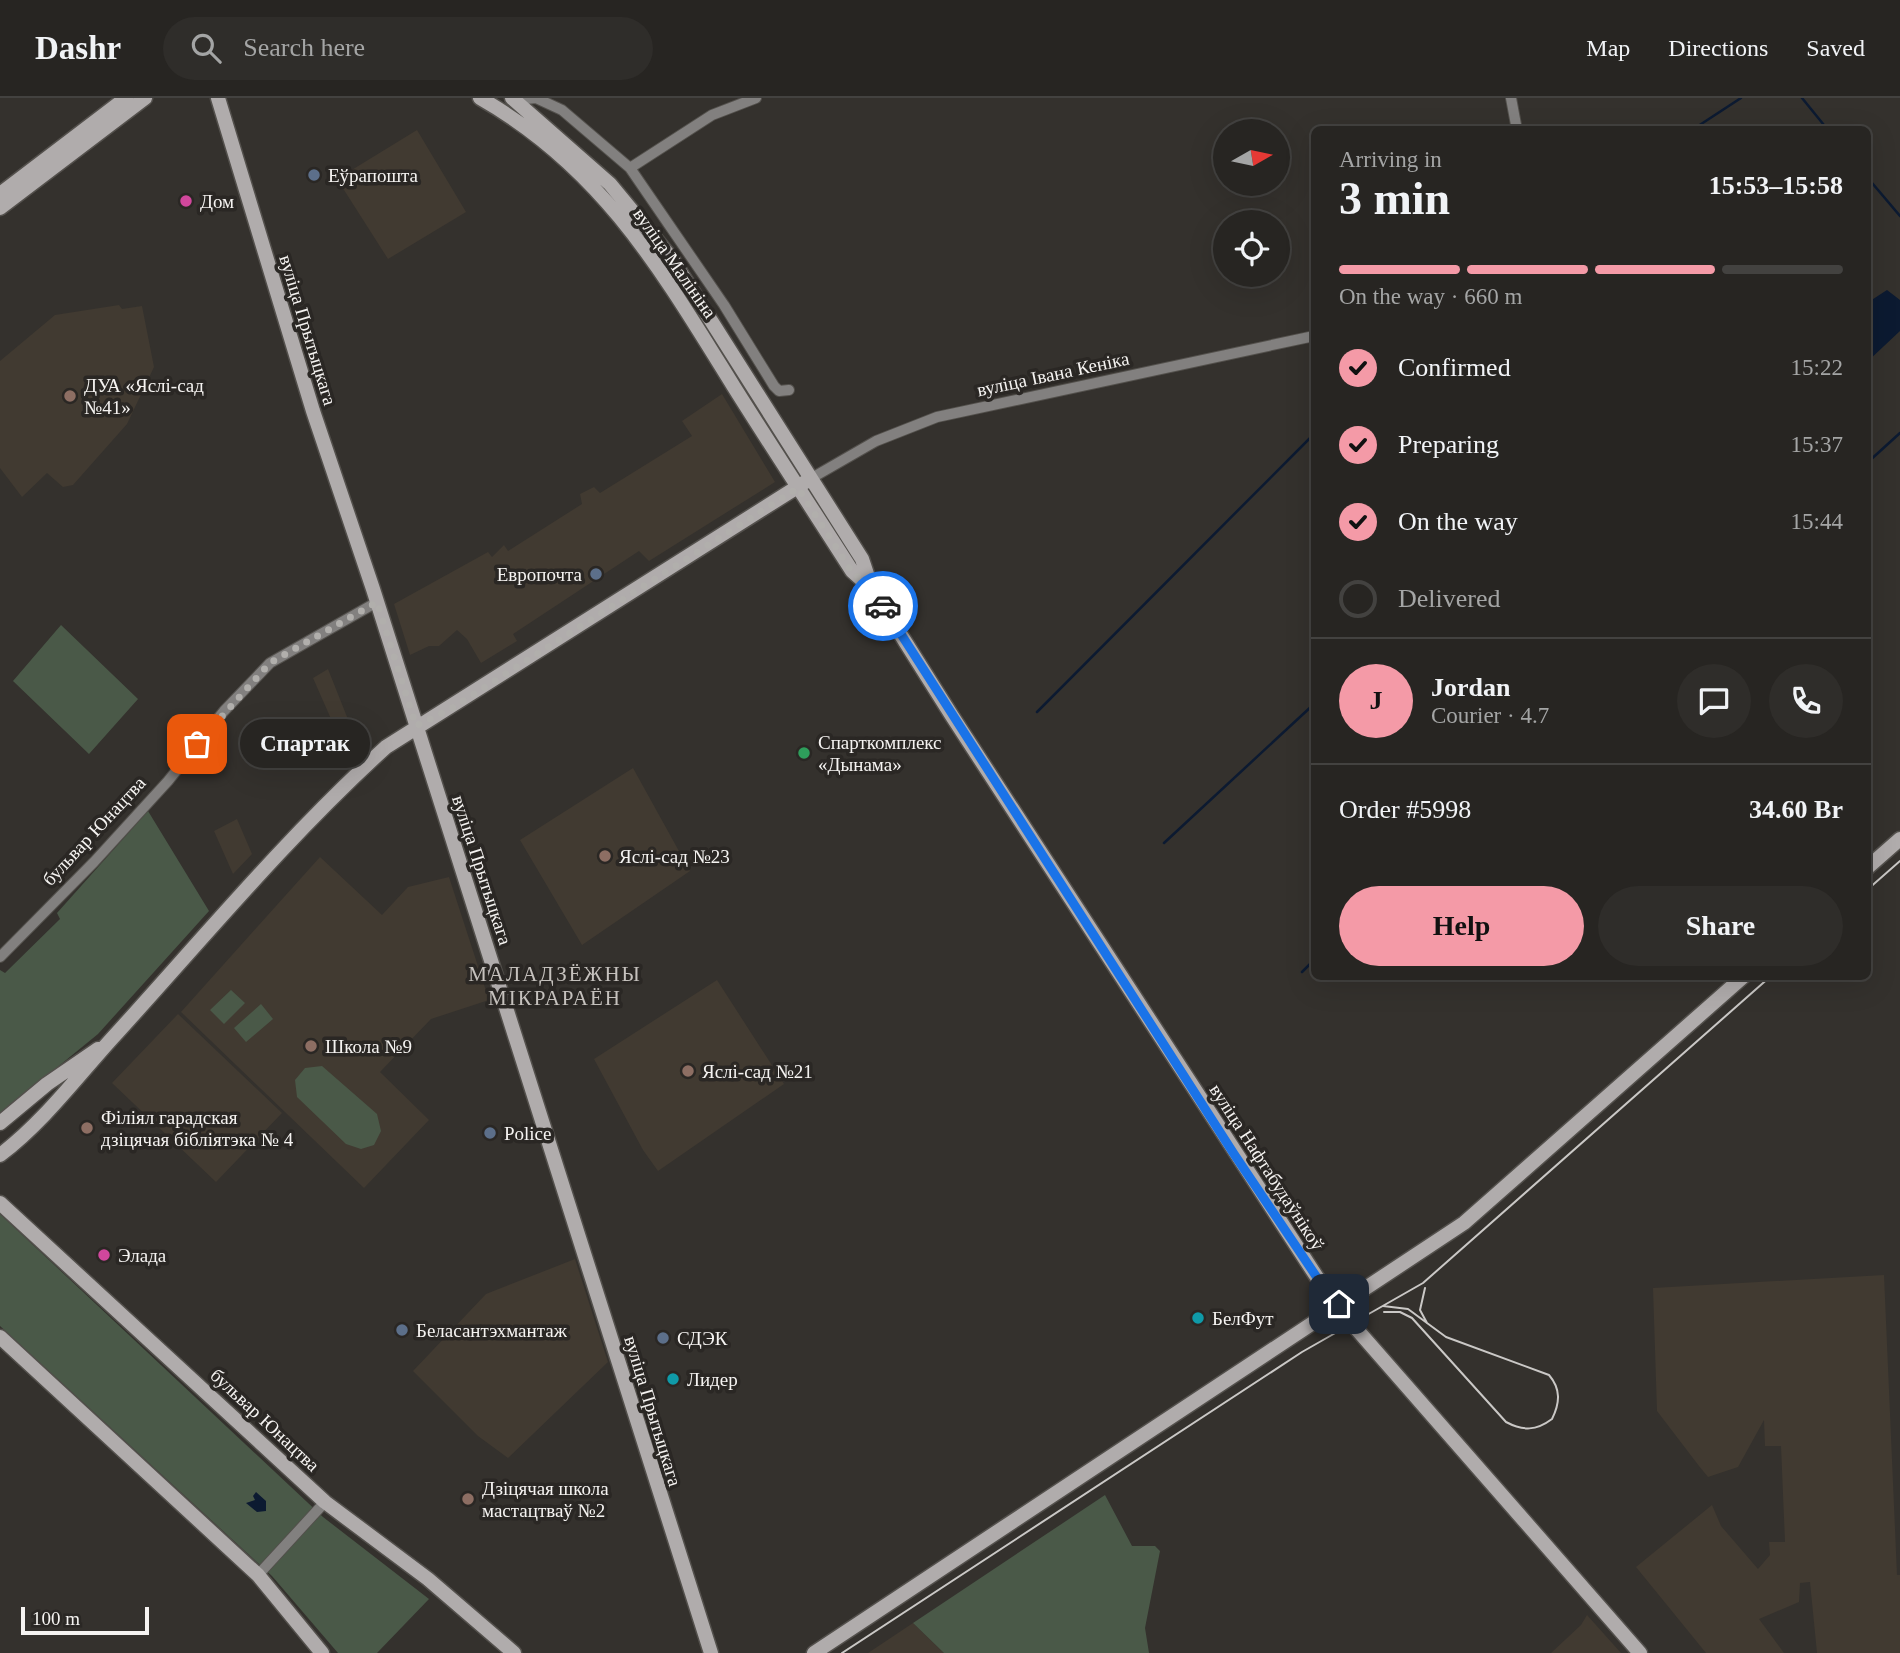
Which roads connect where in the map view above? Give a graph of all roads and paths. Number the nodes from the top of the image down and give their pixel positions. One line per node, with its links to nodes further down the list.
1 (126, 98): 10 (main road)
2 (145, 98): 11 (main road)
3 (218, 98): 16 (main road, вуліца Прытыцкага)
4 (480, 98): 14 (main road, вуліца Малініна)
5 (756, 98): 9 (street)
6 (1511, 98): 8 (street)
7 (513, 99): 9 (street, вуліца Малініна); 13 (main road, вуліца Малініна)
8 (1516, 126)
9 (630, 168): 13 (street, вуліца Малініна)
10 (0, 194)
11 (0, 208)
12 (1311, 338): 15 (street, вуліца Івана Кеніка)
13 (766, 408): 14 (street); 15 (main road, вуліца Малініна)
14 (753, 418): 15 (main road, вуліца Малініна)
15 (804, 483): 17 (main road); 26 (main road, вуліца Нафтабудаўнікоў)
16 (377, 602): 17 (main road, вуліца Прытыцкага); 20 (street, бульвар Юнацтва)
17 (416, 726): 22 (main road); 32 (main road, вуліца Прытыцкага)
18 (1900, 839): 19 (main road)
19 (1871, 864)
20 (0, 957)
21 (1739, 980): 26 (main road)
22 (110, 1040): 23 (main road); 24 (main road)
23 (0, 1123)
24 (0, 1155)
25 (0, 1203): 28 (main road, бульвар Юнацтва)
26 (1339, 1304): 33 (main road); 34 (main road, вуліца Нафтабудаўнікоў)
27 (0, 1337): 29 (main road)
28 (325, 1502): 29 (street); 31 (main road, бульвар Юнацтва)
29 (258, 1575): 30 (main road)
30 (322, 1653)
31 (514, 1653)
32 (711, 1653)
33 (814, 1653)
34 (1640, 1653)

